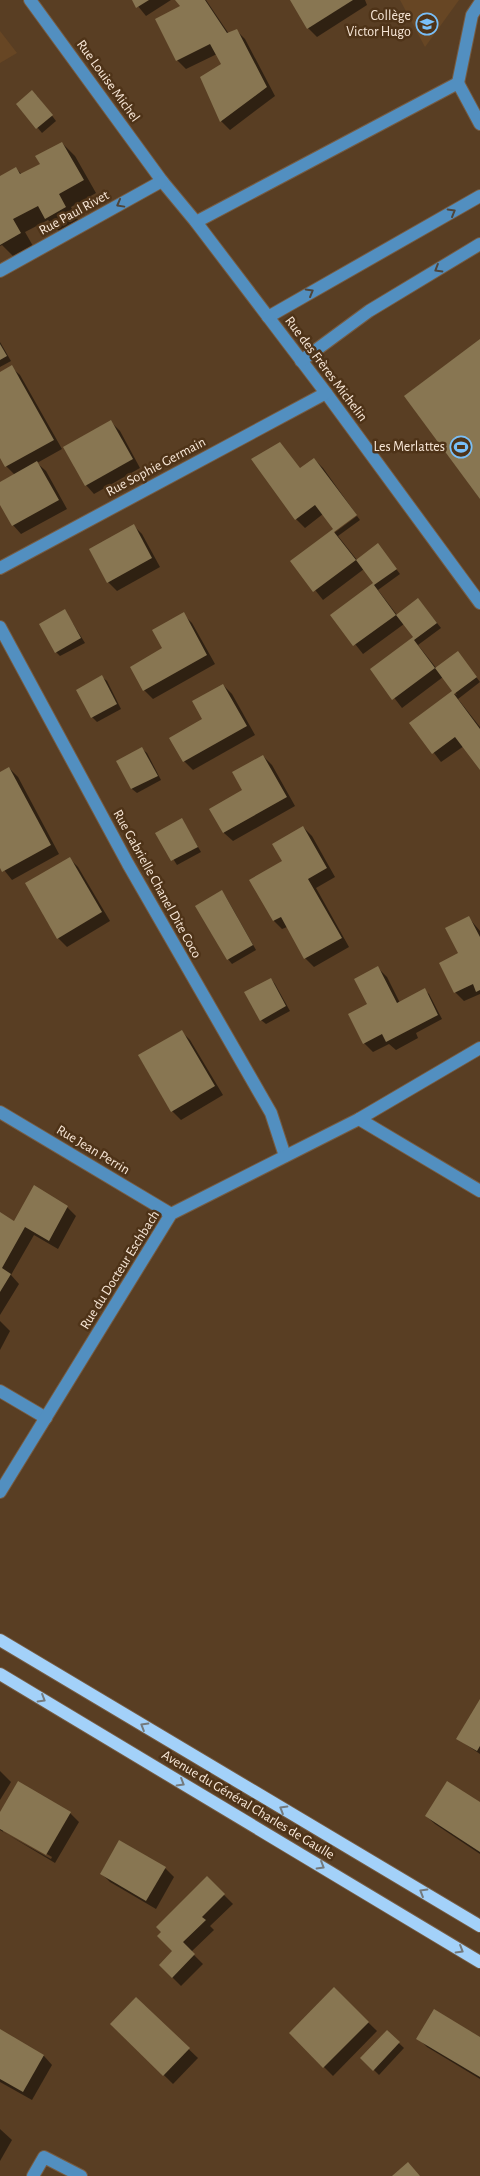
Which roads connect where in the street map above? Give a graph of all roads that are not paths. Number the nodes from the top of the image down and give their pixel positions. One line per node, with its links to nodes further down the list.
1 (30, 0): 5 (street, Rue Louise Michel)
2 (480, 3): 3 (street)
3 (458, 83): 4 (street); 7 (street)
4 (480, 124)
5 (162, 181): 7 (street, Rue des Frères Michelin); 9 (street, Rue Paul Rivet, one-way to 9)
6 (480, 196): 10 (street, one-way to 6)
7 (196, 222): 10 (street, Rue des Frères Michelin)
8 (480, 244): 11 (street, one-way to 11)
9 (0, 270)
10 (268, 317): 11 (street, Rue des Frères Michelin)
11 (301, 361): 12 (street, Rue des Frères Michelin)
12 (326, 393): 13 (street, Rue Sophie Germain); 14 (street, Rue des Frères Michelin)
13 (0, 568)
14 (480, 602)
15 (0, 627): 19 (street, Rue Gabrielle Chanel Dite Coco)
16 (480, 1048): 18 (street, Rue du Docteur Eschbach)
17 (0, 1112): 21 (street, Rue Jean Perrin)
18 (359, 1119): 19 (street, Rue du Docteur Eschbach); 20 (street)
19 (285, 1156): 21 (street, Rue du Docteur Eschbach)
20 (480, 1191)
21 (171, 1214): 23 (street, Rue du Docteur Eschbach)
22 (0, 1390): 23 (street)
23 (46, 1418): 24 (street, Rue du Docteur Eschbach)
24 (0, 1492)
25 (0, 1640): 27 (main road, Avenue du Général Charles de Gaulle, one-way to 25)
26 (0, 1674): 28 (main road, Avenue du Général Charles de Gaulle, one-way to 28)
27 (480, 1926)
28 (480, 1962)
29 (33, 2176): 30 (street)
30 (81, 2176)

